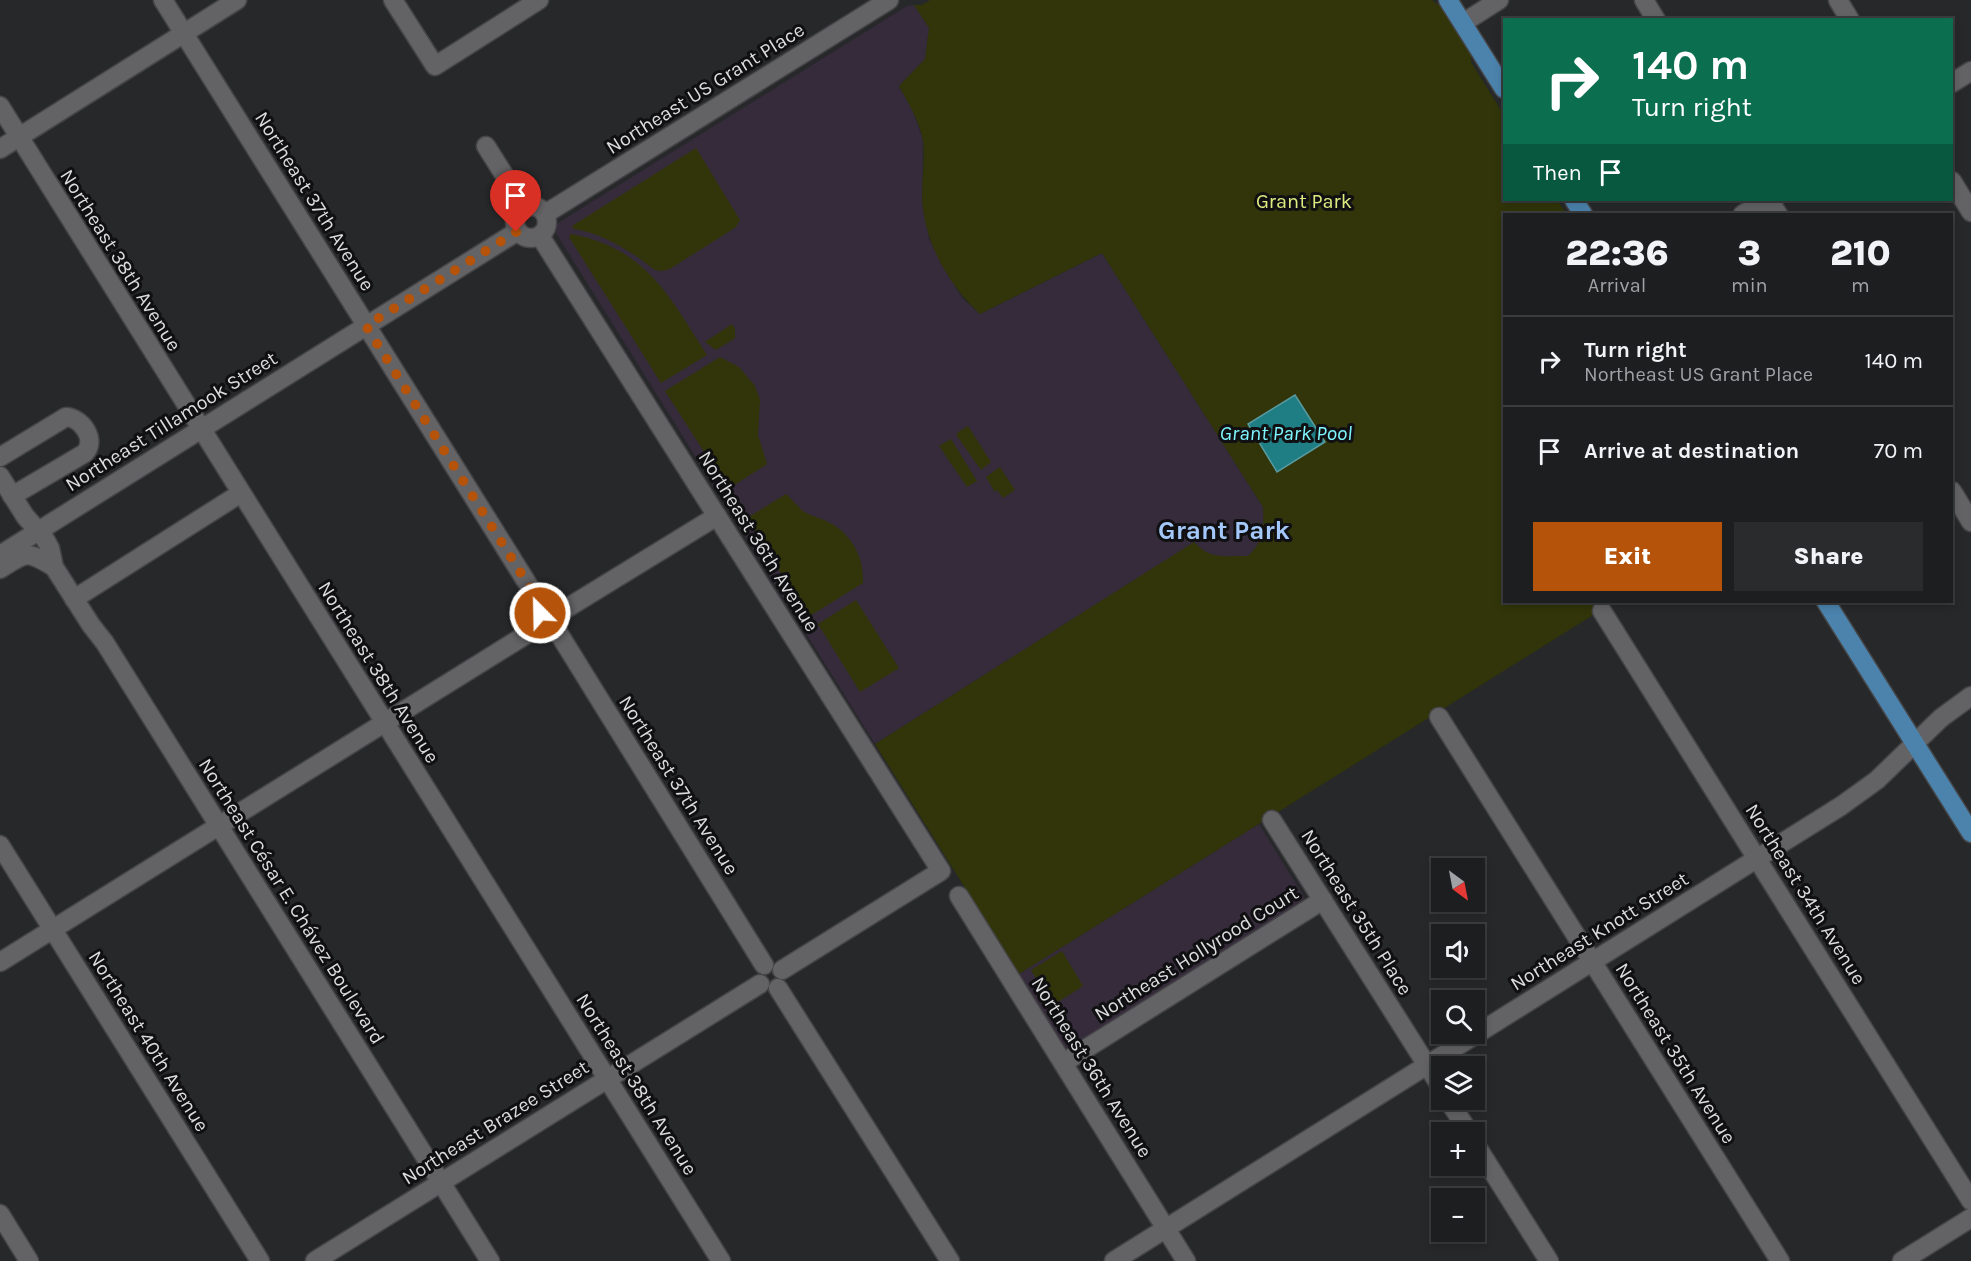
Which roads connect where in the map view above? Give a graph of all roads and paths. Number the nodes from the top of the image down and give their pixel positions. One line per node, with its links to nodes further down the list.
1 (163, 0): 13 (street, Northeast 37th Avenue)
2 (237, 0): 13 (street)
3 (393, 0): 4 (street)
4 (539, 0)
5 (889, 0): 26 (street, Northeast US Grant Place)
6 (1448, 0): 12 (main road)
7 (1499, 0): 12 (street)
8 (1644, 0): 10 (street)
9 (1838, 0): 11 (street)
10 (1655, 18)
11 (1849, 18)
12 (1463, 23): 16 (main road)
13 (184, 33): 18 (street); 29 (street, Northeast 37th Avenue)
14 (1971, 71): 15 (street)
15 (1953, 82)
16 (1503, 87)
17 (0, 106): 18 (street, Northeast 38th Avenue)
18 (18, 137): 20 (street); 30 (street, Northeast 38th Avenue)
19 (486, 146): 23 (street)
20 (0, 148)
21 (1953, 183): 24 (street)
22 (1766, 201): 25 (street)
23 (525, 208): 26 (street); 27 (street)
24 (1971, 212)
25 (1745, 213)
26 (545, 214): 28 (street)
27 (518, 231): 28 (street); 29 (street)
28 (540, 236): 36 (street, Northeast 36th Avenue)
29 (366, 326): 30 (street, Northeast Tillamook Street); 45 (street, Northeast 37th Avenue)
30 (201, 429): 34 (street, Northeast 38th Avenue); 38 (street, Northeast Tillamook Street)
31 (0, 457): 35 (street)
32 (0, 476): 35 (street, Northeast César E. Chávez Boulevard)
33 (1953, 493): 37 (street)
34 (241, 494): 42 (street); 48 (street, Northeast 38th Avenue)
35 (12, 496): 38 (street, Northeast César E. Chávez Boulevard)
36 (717, 516): 45 (street); 61 (street, Northeast 36th Avenue)
37 (1971, 522)
38 (38, 531): 39 (street, Northeast Tillamook Street); 40 (street, Northeast César E. Chávez Boulevard)
39 (0, 555)
40 (54, 567): 41 (street); 42 (street, Northeast César E. Chávez Boulevard)
41 (0, 569)
42 (74, 599): 51 (street, Northeast César E. Chávez Boulevard)
43 (1827, 603): 49 (main road)
44 (1602, 611): 54 (street, Northeast 34th Avenue)
45 (550, 620): 48 (street); 60 (street, Northeast 37th Avenue)
46 (1971, 696): 49 (street, Northeast Knott Street)
47 (1439, 717): 59 (street, Northeast 35th Avenue)
48 (384, 723): 51 (street); 66 (street, Northeast 38th Avenue)
49 (1915, 744): 52 (main road); 54 (street, Northeast Knott Street)
50 (1272, 820): 56 (street, Northeast 35th Place)
51 (218, 826): 57 (street); 68 (street, Northeast César E. Chávez Boulevard)
52 (1971, 833)
53 (0, 845): 57 (street, Northeast 40th Avenue)
54 (1758, 859): 59 (street, Northeast Knott Street); 69 (street, Northeast 34th Avenue)
55 (959, 896): 63 (street, Northeast 36th Avenue)
56 (1323, 900): 63 (street, Northeast Hollyrood Court); 64 (street, Northeast 35th Place)
57 (53, 929): 58 (street); 75 (street, Northeast 40th Avenue)
58 (0, 962)
59 (1592, 962): 64 (street, Northeast Knott Street); 82 (street, Northeast 35th Avenue)
60 (764, 964): 61 (street); 62 (street)
61 (780, 979): 62 (street); 79 (street)
62 (760, 984): 66 (street, Northeast Brazee Street)
63 (1063, 1063): 72 (street, Northeast 36th Avenue)
64 (1427, 1065): 65 (street, Northeast 35th Place); 72 (street, Northeast Knott Street)
65 (1431, 1071)
66 (607, 1079): 68 (street, Northeast Brazee Street); 78 (street, Northeast 38th Avenue)
67 (1485, 1160): 73 (street)
68 (441, 1182): 76 (street, Northeast Brazee Street); 77 (street, Northeast César E. Chávez Boulevard)
69 (1971, 1201)
70 (0, 1214): 74 (street)
71 (1971, 1218): 83 (street)
72 (1166, 1229): 80 (street, Northeast Knott Street); 81 (street, Northeast 36th Avenue)
73 (1546, 1260)
74 (29, 1261)
75 (260, 1261)
76 (315, 1261)
77 (490, 1261)
78 (721, 1261)
79 (950, 1261)
80 (1114, 1261)
81 (1186, 1261)
82 (1780, 1261)
83 (1902, 1261)

